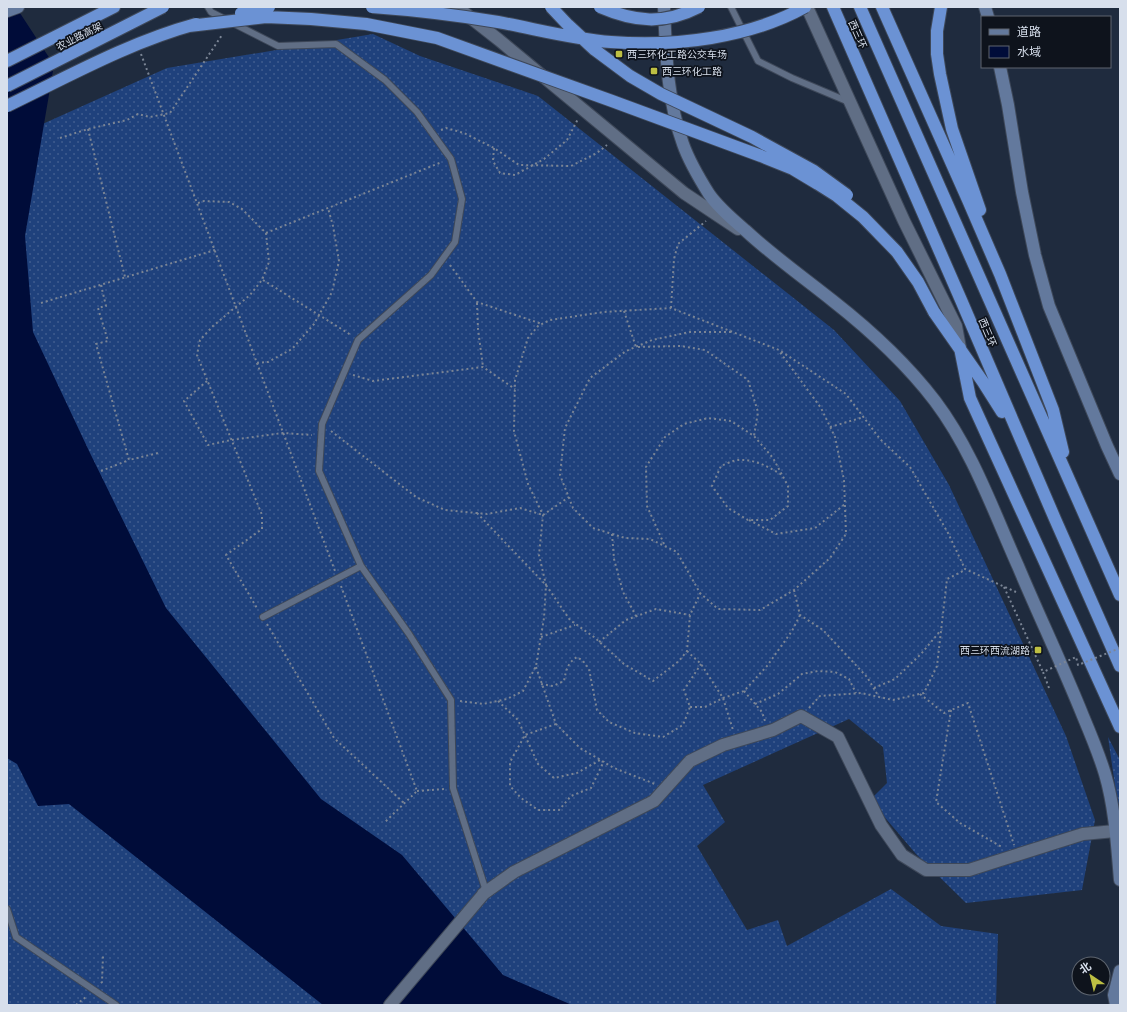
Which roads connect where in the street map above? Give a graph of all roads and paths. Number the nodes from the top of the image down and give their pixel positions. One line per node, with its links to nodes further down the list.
1 (18, 7): 19 (main road)
2 (107, 7): 20 (highway)
3 (114, 7): 20 (highway, 农业路高架)
4 (163, 7): 26 (highway, 农业路高架, bridge)
5 (208, 7): 32 (lane)
6 (269, 7): 21 (highway, bridge)
7 (372, 7): 14 (highway, bridge)
8 (457, 7): 29 (street)
9 (551, 7): 48 (highway, bridge)
10 (600, 7): 12 (highway, bridge)
11 (664, 7): 42 (main road)
12 (699, 7)
13 (731, 7): 27 (lane)
14 (806, 7): 27 (street)
15 (833, 7): 74 (highway, 西三环)
16 (860, 7): 80 (highway, 西三环)
17 (882, 7): 45 (highway)
18 (940, 7): 45 (highway)
19 (7, 11)
20 (96, 16): 24 (highway, 农业路高架)
21 (189, 26): 28 (highway, bridge); 48 (highway, bridge)
22 (225, 29): 30 (path)
23 (140, 50): 30 (path)
24 (7, 61)
25 (1000, 68): 78 (main road)
26 (7, 86)
27 (850, 102): 60 (street)
28 (7, 106)
29 (583, 110): 33 (street); 37 (path)
30 (164, 114): 31 (path); 38 (path)
31 (88, 128): 34 (path); 46 (path)
32 (432, 133): 35 (path); 36 (lane)
33 (616, 137): 37 (path); 40 (street)
34 (60, 138)
35 (494, 148): 37 (path); 37 (path)
36 (451, 159): 39 (path); 44 (lane)
37 (534, 165)
38 (197, 203): 41 (path); 43 (path)
39 (328, 208): 41 (path); 55 (path)
40 (714, 214): 42 (street); 53 (path)
41 (266, 233): 47 (path)
42 (760, 244): 96 (main road)
43 (214, 250): 46 (path); 52 (path)
44 (444, 257): 50 (path); 58 (lane)
45 (1000, 274): 80 (highway)
46 (126, 277): 49 (path)
47 (262, 280): 52 (path); 55 (path)
48 (918, 282): 60 (highway, bridge)
49 (100, 284): 51 (path); 76 (path)
50 (477, 302): 56 (path); 63 (path)
51 (41, 303)
52 (236, 307): 62 (path); 65 (path)
53 (671, 308): 54 (path); 57 (path)
54 (624, 311): 56 (path); 59 (path)
55 (319, 316): 58 (path); 62 (path)
56 (542, 324): 66 (path)
57 (733, 332): 59 (path); 61 (path)
58 (358, 340): 64 (lane)
59 (636, 347): 72 (path); 81 (path)
60 (960, 348): 74 (highway); 126 (highway)
61 (779, 350): 67 (path); 69 (path)
62 (257, 363): 70 (path)
63 (483, 367): 64 (path); 66 (path)
64 (344, 372): 68 (lane)
65 (207, 381): 73 (path); 73 (path)
66 (515, 389): 84 (path)
67 (864, 418): 69 (path); 89 (path)
68 (322, 424): 71 (lane); 83 (path)
69 (830, 427): 82 (path)
70 (283, 433): 71 (path); 73 (path); 90 (path)
71 (321, 435): 88 (lane)
72 (754, 436): 79 (path); 87 (path)
73 (231, 440): 100 (path)
74 (1024, 448): 109 (highway, 西三环)
75 (158, 453): 76 (path)
76 (129, 460): 77 (path)
77 (101, 471)
78 (1120, 474)
79 (782, 475): 85 (path); 85 (path)
80 (1071, 485): 95 (highway, 西三环)
81 (569, 497): 84 (path); 86 (path)
82 (845, 504): 85 (path); 93 (path)
83 (477, 513): 84 (path); 91 (path)
84 (543, 515): 91 (path)
85 (748, 520)
86 (612, 534): 87 (path); 99 (path)
87 (664, 546): 94 (path)
88 (361, 566): 90 (lane); 119 (lane)
89 (965, 569): 92 (path); 102 (path)
90 (338, 578): 100 (lane); 134 (path)
91 (546, 586): 101 (path); 103 (path)
92 (1004, 587): 96 (path); 110 (path)
93 (794, 590): 94 (path); 97 (path)
94 (700, 593): 98 (path)
95 (1120, 595)
96 (1032, 599): 137 (main road)
97 (800, 614): 112 (path); 114 (path)
98 (690, 615): 99 (path); 106 (path)
99 (636, 616): 104 (path)
100 (263, 617): 135 (path)
101 (576, 624): 103 (path); 104 (path)
102 (942, 629): 112 (path); 116 (path)
103 (541, 637): 108 (path)
104 (599, 642): 106 (path)
105 (1120, 648): 110 (path, bridge)
106 (687, 651): 107 (path)
107 (701, 664): 118 (path); 122 (path)
108 (536, 666): 111 (path); 120 (path)
109 (1120, 666)
110 (1043, 672): 113 (path, bridge)
111 (541, 684): 122 (path); 125 (path)
112 (874, 688): 117 (path)
113 (1049, 688)
114 (744, 691): 118 (path); 121 (path)
115 (856, 693): 117 (path); 121 (path); 124 (path)
116 (920, 694): 117 (path); 123 (path)
117 (879, 697)
118 (723, 698): 122 (path); 129 (path)
119 (451, 700): 120 (path); 132 (lane)
120 (498, 701): 128 (path)
121 (755, 704): 127 (path)
122 (690, 707)
123 (951, 710): 138 (path); 138 (path)
124 (801, 716): 127 (street); 138 (street)
125 (556, 724): 128 (path); 130 (path)
126 (1120, 727)
127 (768, 731): 129 (street)
128 (525, 735): 130 (path); 131 (path)
129 (736, 741): 133 (street)
130 (601, 760): 131 (path)
131 (604, 762): 133 (path)
132 (453, 788): 134 (path); 140 (lane)
133 (665, 788): 140 (street)
134 (417, 791): 135 (path)
135 (404, 804): 136 (path)
136 (384, 824)
137 (1115, 830): 138 (street); 139 (main road)
138 (1018, 856)
139 (1120, 880)
140 (485, 892): 144 (street)
141 (7, 909): 143 (lane)
142 (1120, 971): 145 (main road)
143 (116, 1005)
144 (390, 1005)
145 (1116, 1005)

